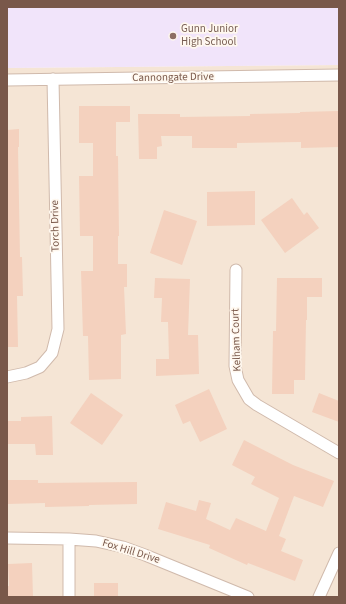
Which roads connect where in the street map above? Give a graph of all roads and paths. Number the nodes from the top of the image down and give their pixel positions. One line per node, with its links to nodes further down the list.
1 (339, 75): 2 (street, Cannongate Drive)
2 (53, 79): 3 (street, Cannongate Drive); 5 (street, Torch Drive)
3 (7, 80)
4 (236, 270): 6 (street, Kelham Court)
5 (7, 377)
6 (339, 453)
7 (7, 538): 8 (street, Fox Hill Drive)
8 (68, 539): 10 (street); 11 (street, Fox Hill Drive)
9 (339, 553): 12 (street)
10 (69, 597)
11 (248, 597)
12 (319, 597)

